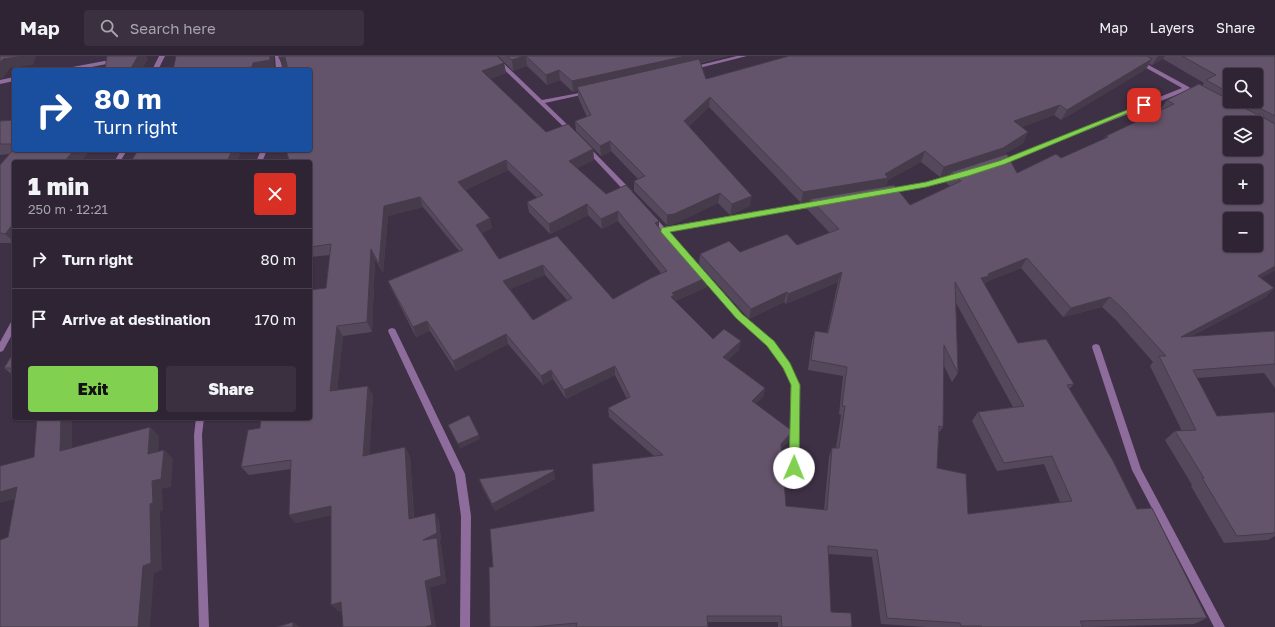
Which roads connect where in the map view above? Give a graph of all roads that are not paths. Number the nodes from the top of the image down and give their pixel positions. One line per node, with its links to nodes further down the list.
1 (162, 56): 8 (street)
2 (278, 56): 9 (street)
3 (493, 56): 16 (street)
4 (744, 56): 10 (street)
5 (1128, 56): 13 (street)
6 (125, 60): 7 (street)
7 (79, 68)
8 (156, 68)
9 (279, 68)
10 (684, 70)
11 (12, 79): 12 (street)
12 (0, 82)
13 (1187, 88): 15 (street); 17 (street)
14 (594, 90): 16 (street)
15 (1193, 91)
16 (541, 102): 20 (street)
17 (995, 164)
18 (968, 174): 19 (street)
19 (880, 193)
20 (637, 201)
21 (826, 202): 23 (street)
22 (648, 213): 23 (street)
23 (664, 230): 29 (street)
24 (12, 328): 27 (street)
25 (392, 331): 31 (street)
26 (1096, 347): 32 (street)
27 (0, 349)
28 (200, 420): 30 (street)
29 (794, 468)
30 (204, 627)
31 (465, 627)
32 (1220, 627)

